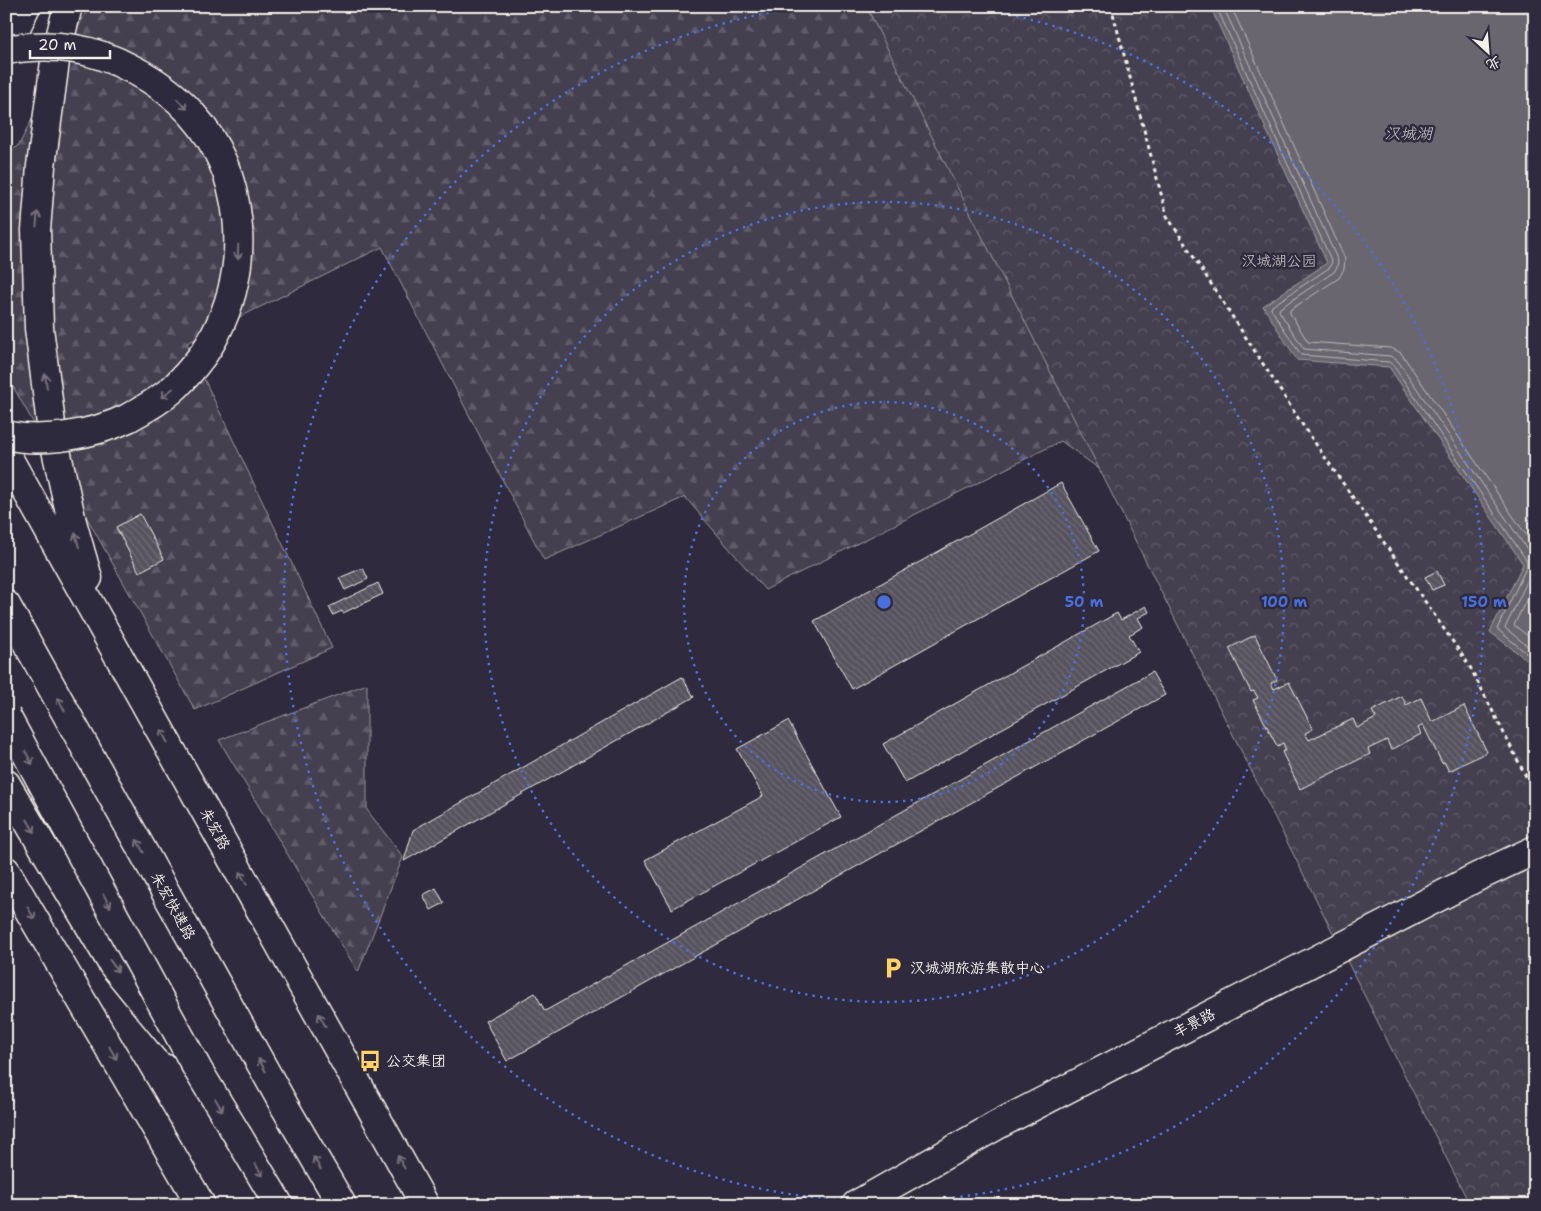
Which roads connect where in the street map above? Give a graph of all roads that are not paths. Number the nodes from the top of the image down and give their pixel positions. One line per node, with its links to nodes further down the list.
1 (26, 6): 3 (main road)
2 (68, 6): 7 (main road, one-way to 2)
3 (6, 49): 4 (main road, one-way to 4, bridge)
4 (6, 435)
5 (6, 454): 7 (main road, 朱宏路)
6 (6, 606): 15 (main road, 朱宏快速路, one-way to 6)
7 (99, 621): 16 (main road, 朱宏路, one-way to 7)
8 (6, 716): 12 (main road, one-way to 12, bridge)
9 (6, 784): 12 (main road, one-way to 12, bridge)
10 (1535, 850): 17 (main road, 丰景路)
11 (6, 871): 13 (main road, one-way to 13)
12 (198, 1070): 14 (main road, one-way to 14, bridge)
13 (201, 1205)
14 (279, 1205)
15 (342, 1205)
16 (425, 1205)
17 (856, 1205)

